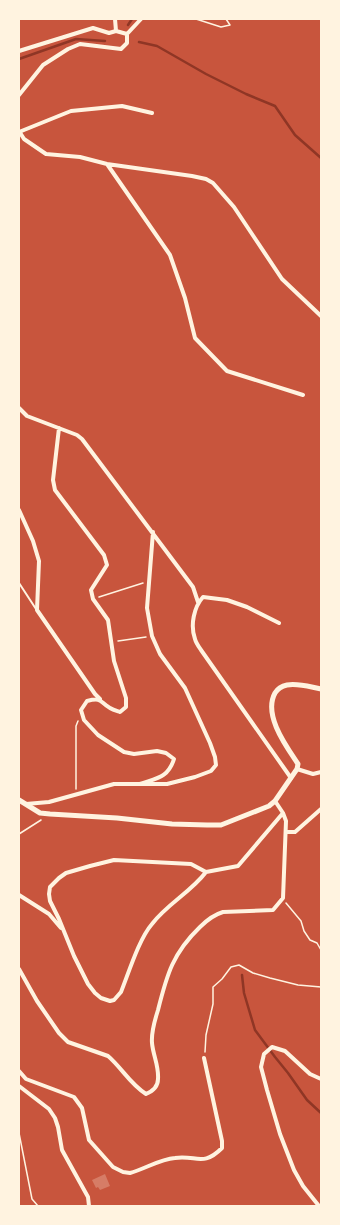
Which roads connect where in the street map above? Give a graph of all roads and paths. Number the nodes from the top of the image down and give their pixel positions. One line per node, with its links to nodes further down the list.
1 (115, 19): 5 (street)
2 (141, 19): 6 (street)
3 (196, 19): 4 (path)
4 (226, 19)
5 (116, 31): 6 (street); 7 (street)
6 (127, 34): 8 (street)
7 (19, 51)
8 (19, 95)
9 (152, 113): 10 (street)
10 (19, 131): 11 (street)
11 (107, 164): 12 (street); 13 (street)
12 (321, 316)
13 (303, 395)
14 (19, 408): 15 (street)
15 (59, 428): 17 (street); 20 (street)
16 (19, 510): 22 (street)
17 (153, 532): 18 (street); 21 (street)
18 (149, 582): 20 (path); 32 (street)
19 (19, 583): 22 (lane)
20 (93, 599): 25 (street)
21 (198, 602): 23 (street); 31 (street)
22 (37, 610): 27 (street)
23 (279, 623)
24 (139, 637): 25 (path)
25 (112, 642): 27 (street)
26 (321, 689): 29 (street)
27 (101, 700): 32 (street)
28 (76, 726): 33 (path)
29 (297, 769): 30 (street); 31 (street)
30 (321, 772)
31 (291, 778): 35 (street)
32 (140, 784): 33 (street)
33 (76, 795): 36 (street)
34 (19, 800): 36 (street)
35 (275, 801): 38 (street); 39 (street)
36 (26, 804): 39 (street)
37 (321, 808): 40 (street)
38 (283, 813): 40 (street); 42 (street)
39 (50, 814): 41 (path)
40 (286, 832): 44 (street)
41 (19, 834)
42 (206, 872): 45 (street); 45 (street)
43 (19, 896): 45 (street)
44 (283, 898): 46 (path); 47 (street)
45 (62, 930)
46 (321, 950)
47 (19, 969)
48 (321, 987): 49 (path)
49 (204, 1058): 50 (street)
50 (19, 1071)
51 (321, 1079): 56 (street)
52 (19, 1086): 55 (street)
53 (19, 1133): 54 (path)
54 (38, 1206)
55 (89, 1206)
56 (319, 1206)

